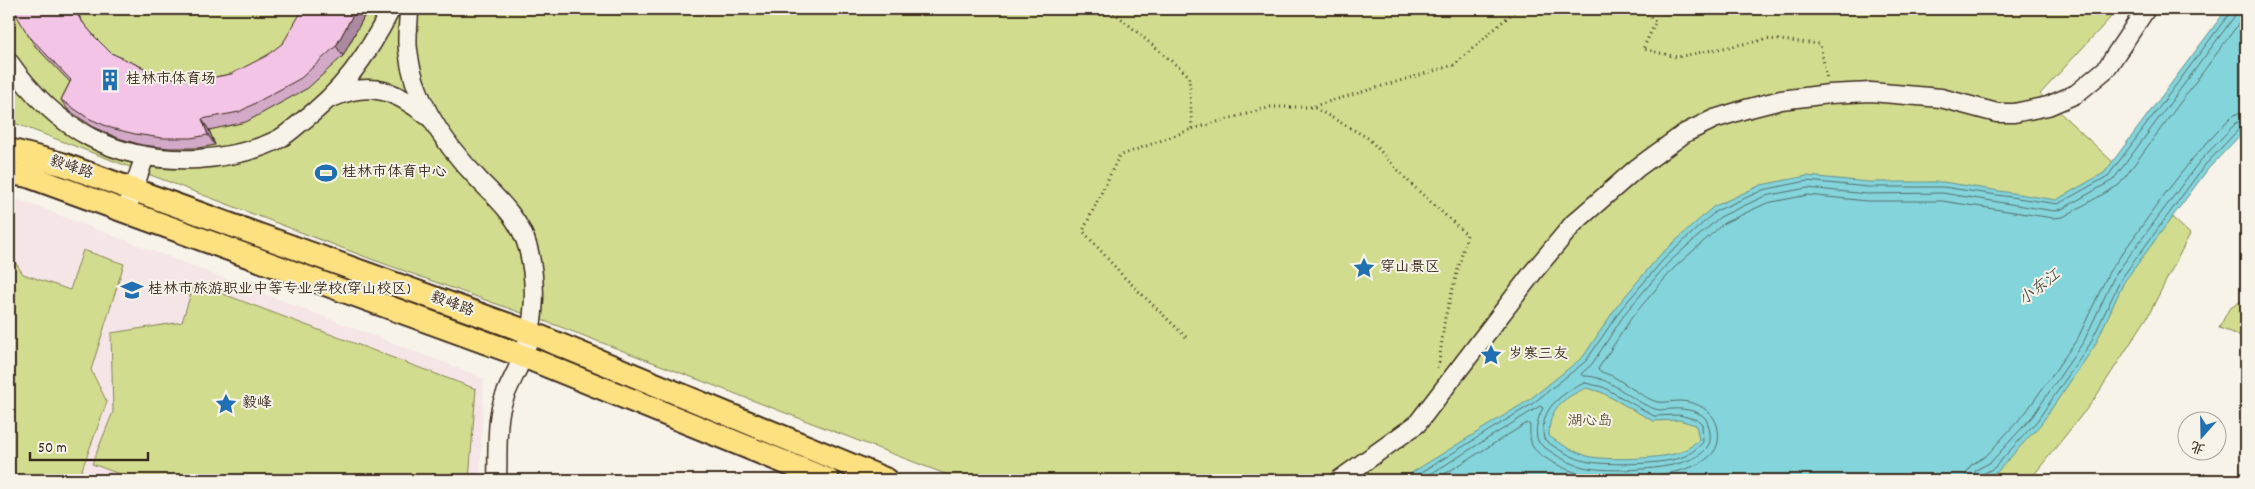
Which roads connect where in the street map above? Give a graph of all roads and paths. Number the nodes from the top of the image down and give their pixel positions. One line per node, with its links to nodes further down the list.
1 (391, 9): 9 (street)
2 (410, 9): 11 (street)
3 (1110, 9): 12 (path)
4 (1517, 9): 10 (path)
5 (1638, 9): 8 (path)
6 (2146, 9): 8 (street)
7 (9, 62): 14 (street)
8 (1829, 94): 25 (street)
9 (331, 98): 11 (street); 14 (street)
10 (1314, 107): 12 (path); 21 (path)
11 (433, 120): 18 (street)
12 (1192, 129): 19 (path)
13 (9, 150): 16 (main road, 毅峰路)
14 (145, 156): 16 (street)
15 (9, 173): 17 (main road, 毅峰路)
16 (133, 189): 17 (street); 18 (main road, 毅峰路)
17 (125, 212): 20 (main road, 毅峰路)
18 (531, 333): 20 (street); 24 (main road, 毅峰路)
19 (1186, 337)
20 (523, 356): 22 (street); 23 (main road, 毅峰路)
21 (1437, 376)
22 (497, 480)
23 (828, 480)
24 (887, 480)
25 (1339, 480)

